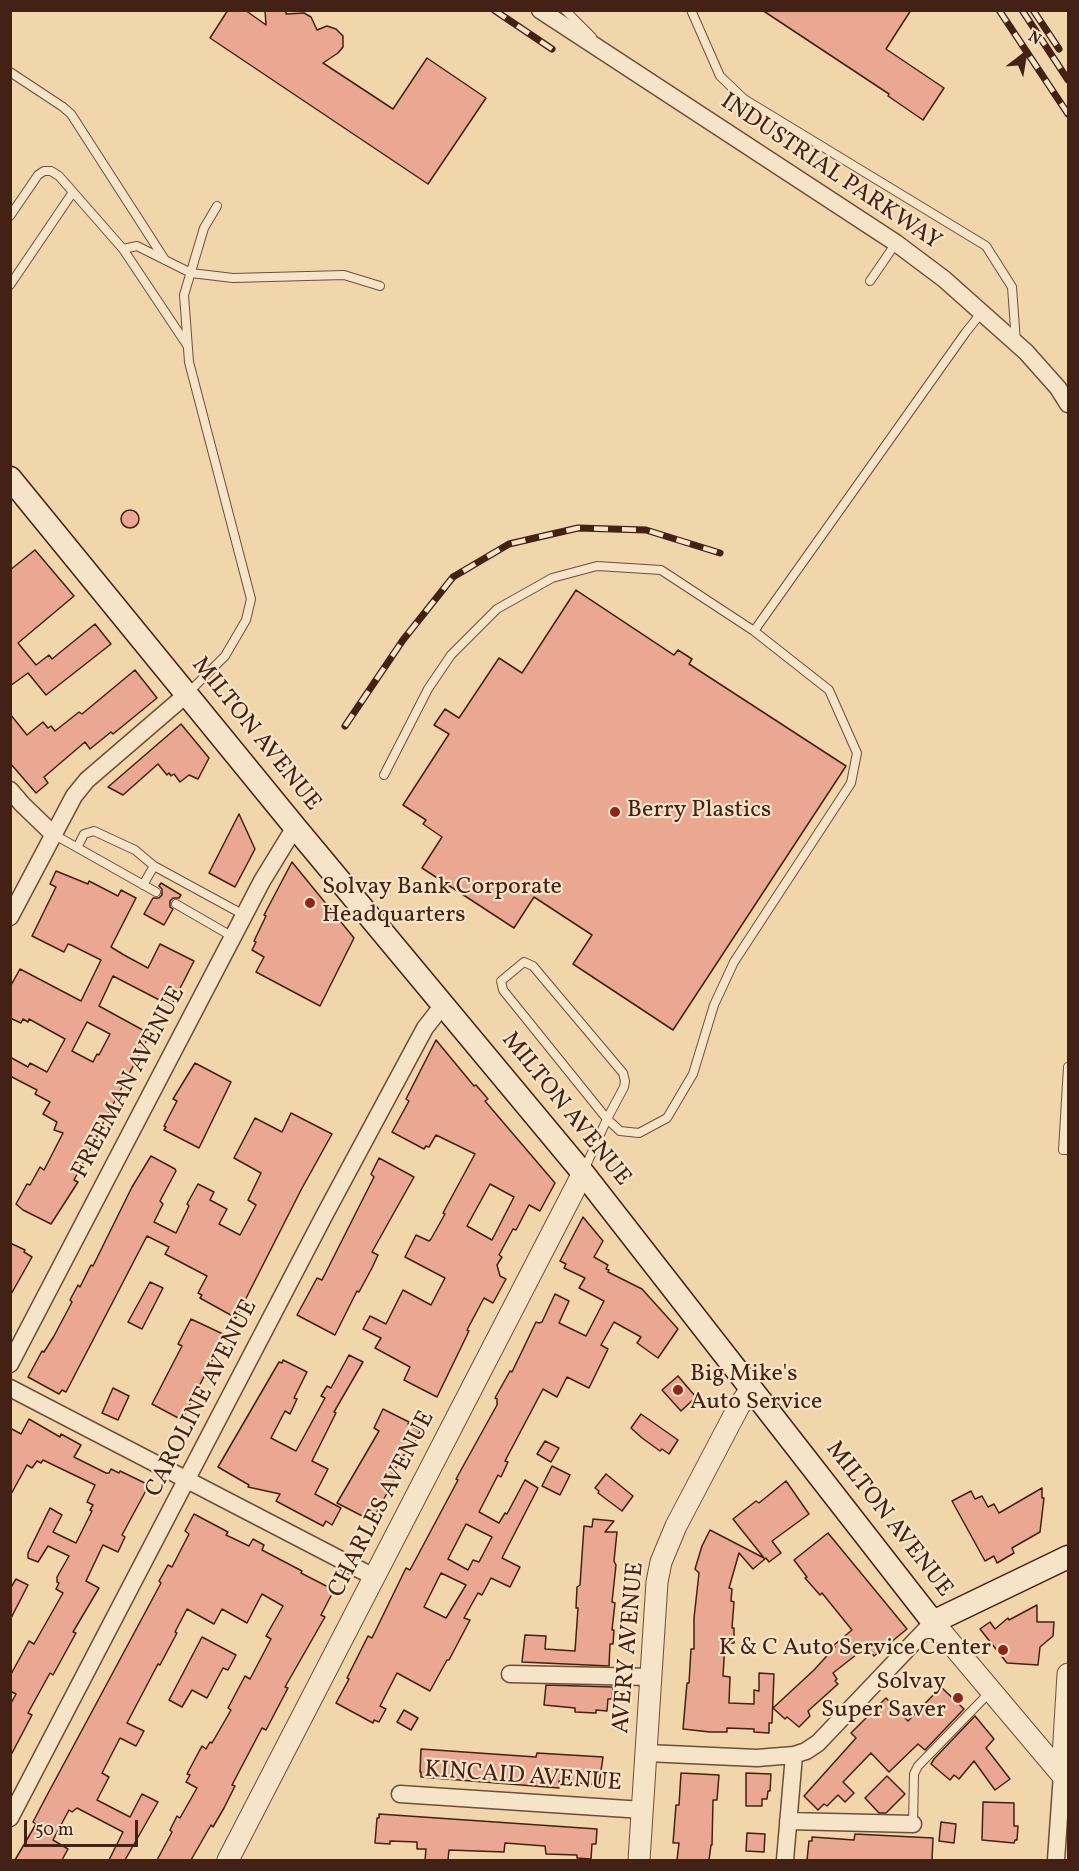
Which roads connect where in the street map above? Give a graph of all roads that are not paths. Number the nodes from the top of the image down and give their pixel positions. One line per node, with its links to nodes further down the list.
1 (540, 10): 4 (street, INDUSTRIAL PARKWAY)
2 (565, 10): 4 (lane)
3 (691, 10): 17 (lane)
4 (621, 64): 9 (street, INDUSTRIAL PARKWAY)
5 (10, 72): 11 (lane)
6 (73, 192): 8 (lane); 10 (lane); 14 (lane)
7 (217, 206): 12 (lane)
8 (10, 216)
9 (896, 243): 13 (lane); 16 (street, INDUSTRIAL PARKWAY)
10 (123, 249): 11 (lane); 18 (lane)
11 (166, 260): 12 (lane)
12 (191, 273): 15 (lane); 18 (lane)
13 (870, 281)
14 (10, 285)
15 (380, 286)
16 (983, 312): 17 (street, INDUSTRIAL PARKWAY); 21 (lane)
17 (1016, 343): 19 (street, INDUSTRIAL PARKWAY)
18 (188, 346): 22 (lane)
19 (1068, 404)
20 (10, 478): 22 (main road, MILTON AVENUE)
21 (754, 631): 23 (lane); 37 (lane)
22 (187, 694): 25 (main road, MILTON AVENUE); 26 (street)
23 (384, 775)
24 (10, 790): 26 (street)
25 (295, 827): 32 (street, FREEMAN AVENUE); 35 (main road, MILTON AVENUE)
26 (53, 834): 27 (lane); 33 (street)
27 (78, 846): 28 (lane); 29 (lane)
28 (154, 866): 29 (lane); 32 (lane)
29 (143, 885): 30 (lane)
30 (156, 892)
31 (176, 904): 34 (lane)
32 (244, 915): 34 (street, FREEMAN AVENUE)
33 (10, 917)
34 (233, 937): 40 (street, FREEMAN AVENUE)
35 (443, 1005): 39 (main road, MILTON AVENUE); 43 (street, CAROLINE AVENUE)
36 (1068, 1067): 38 (lane)
37 (607, 1119): 37 (lane); 39 (lane)
38 (1068, 1150)
39 (583, 1173): 42 (main road, MILTON AVENUE); 45 (street, CHARLES AVENUE)
40 (10, 1364)
41 (10, 1388): 43 (street)
42 (751, 1389): 46 (main road, MILTON AVENUE); 49 (street, AVERY AVENUE)
43 (188, 1480): 45 (street); 56 (street, CAROLINE AVENUE)
44 (1068, 1557): 46 (main road)
45 (374, 1577): 59 (street, CHARLES AVENUE)
46 (933, 1622): 50 (street, MILTON AVENUE); 52 (street)
47 (510, 1674): 49 (street)
48 (1068, 1674): 53 (street)
49 (651, 1677): 51 (street, AVERY AVENUE)
50 (991, 1690): 53 (street, MILTON AVENUE); 58 (lane)
51 (646, 1753): 52 (street); 55 (street, AVERY AVENUE)
52 (794, 1755): 57 (street)
53 (1065, 1778): 62 (street)
54 (400, 1794): 55 (street, KINCAID AVENUE)
55 (643, 1810): 60 (street, AVERY AVENUE)
56 (10, 1818)
57 (788, 1821): 58 (street); 61 (street)
58 (913, 1824)
59 (228, 1860)
60 (639, 1860)
61 (785, 1860)
62 (1056, 1860)

